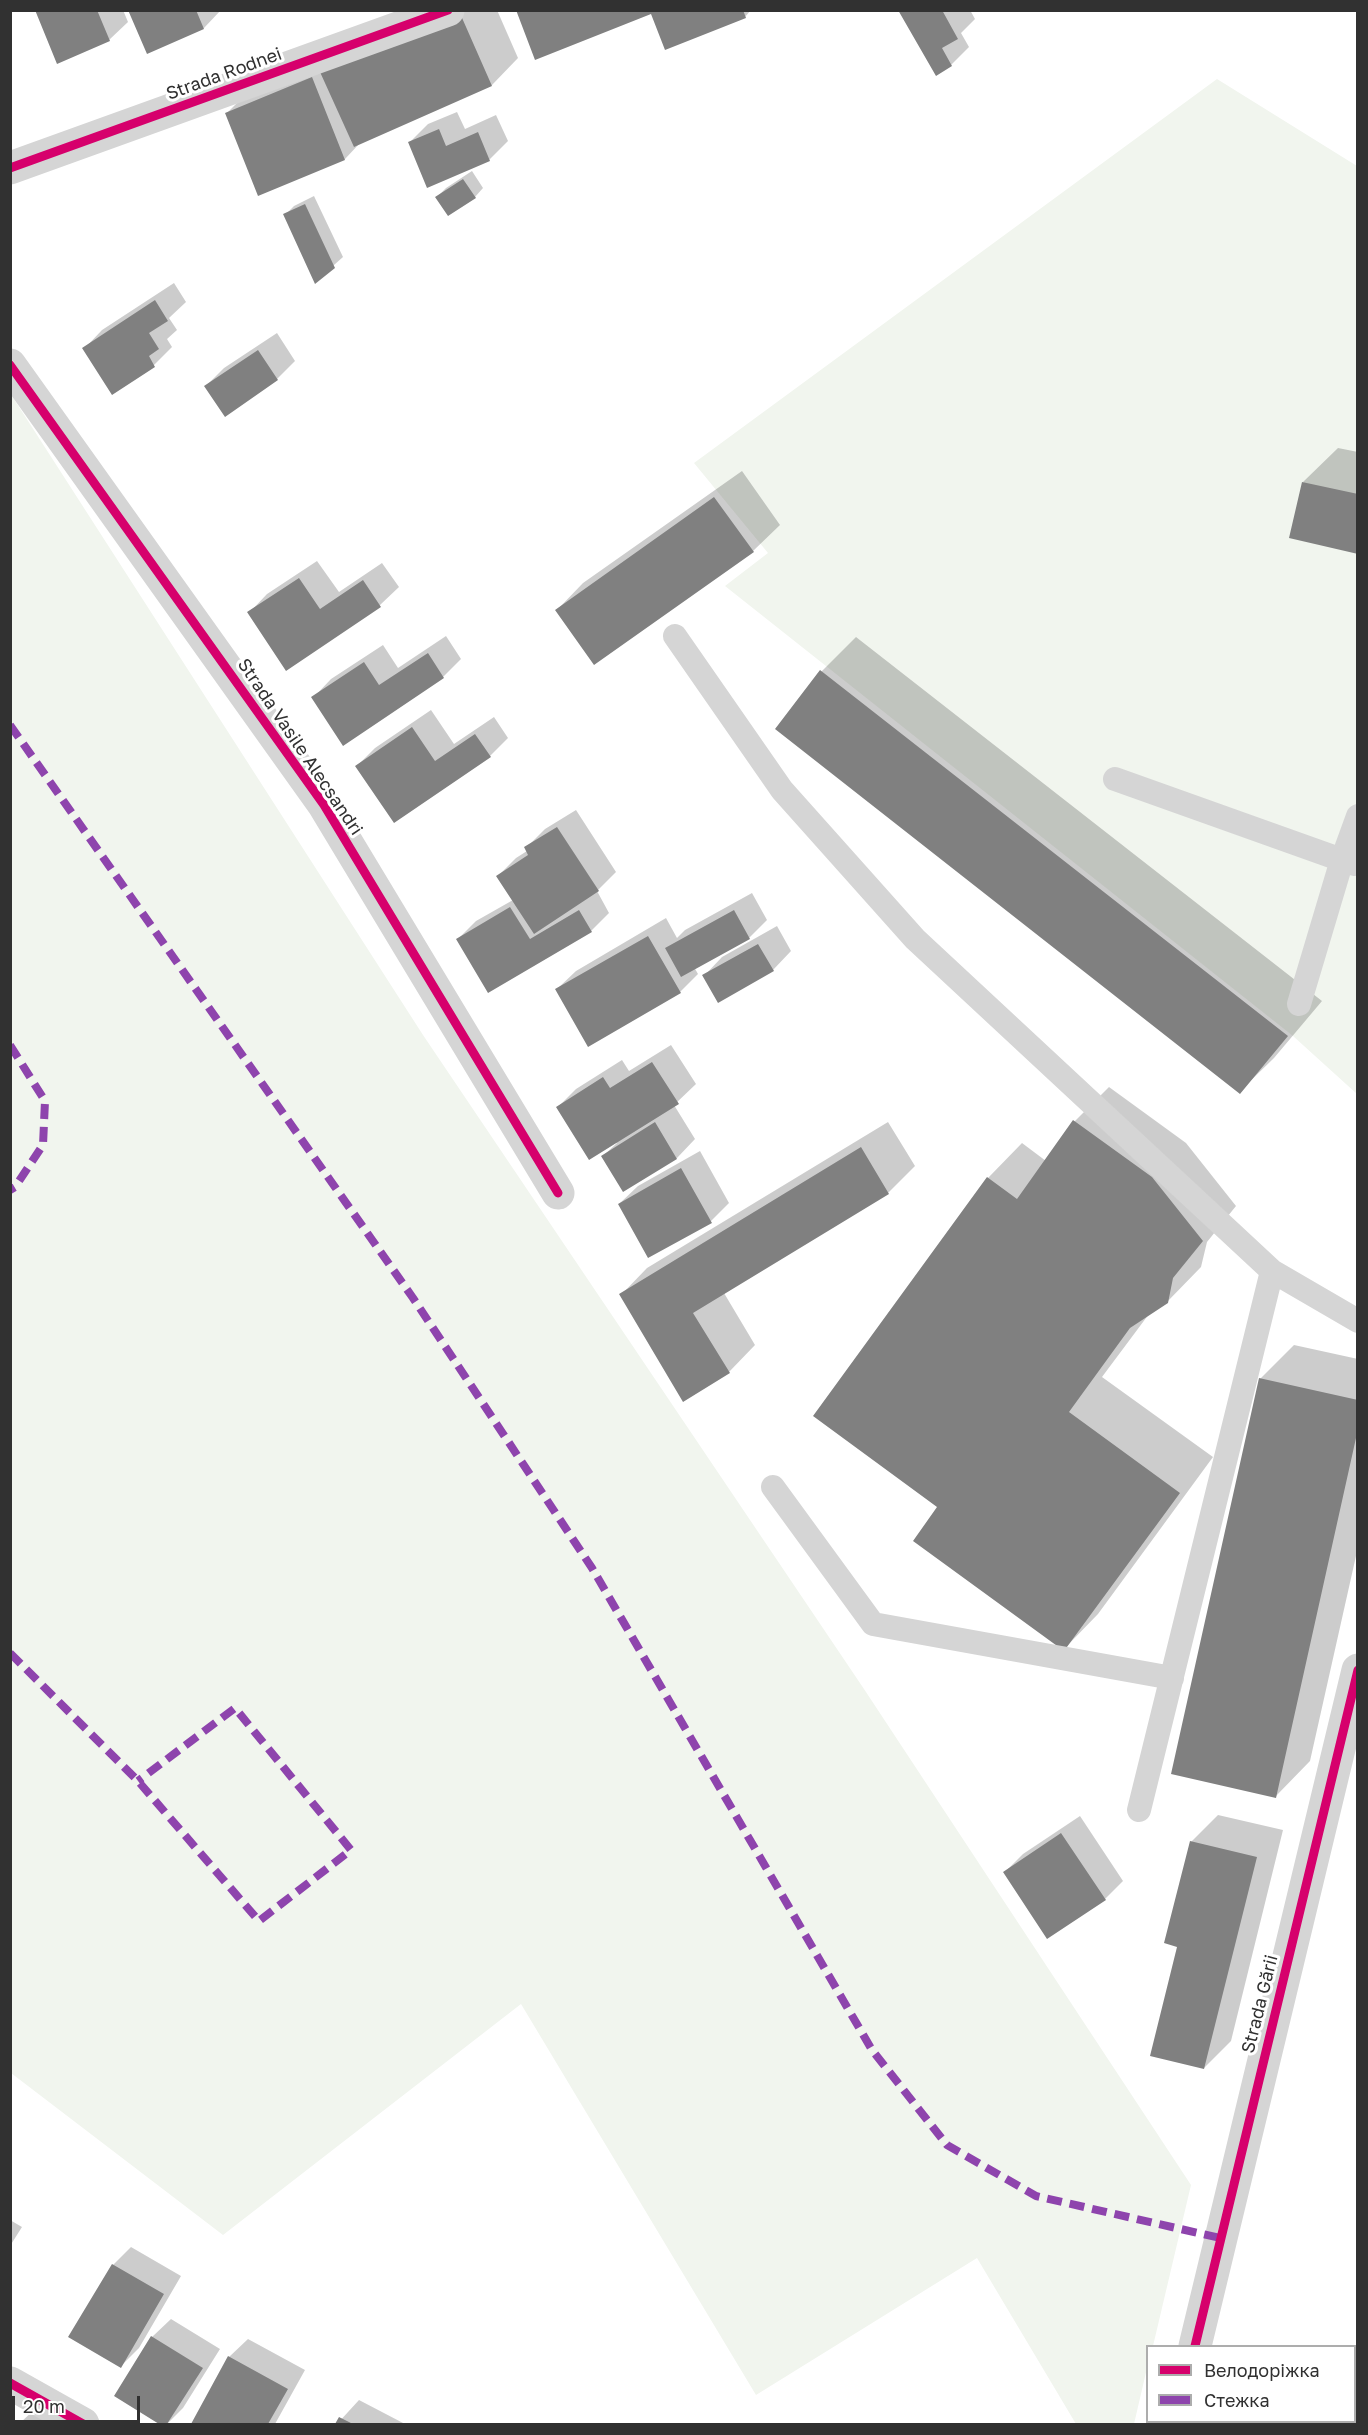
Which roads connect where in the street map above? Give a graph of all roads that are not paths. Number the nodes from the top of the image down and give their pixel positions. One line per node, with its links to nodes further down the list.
1 (448, 10): 2 (street, Strada Rodnei)
2 (10, 168)
3 (10, 365): 9 (street, Strada Vasile Alecsandri)
4 (675, 636): 10 (lane)
5 (1115, 779): 7 (lane)
6 (1358, 816): 7 (lane)
7 (1350, 862): 8 (lane)
8 (1299, 1004)
9 (558, 1193)
10 (1272, 1271): 11 (lane); 14 (lane)
11 (1358, 1321)
12 (773, 1487): 14 (lane)
13 (1358, 1670): 16 (street, Strada Gării)
14 (1172, 1678): 15 (lane)
15 (1139, 1810)
16 (1195, 2345)
17 (10, 2383): 18 (street)
18 (83, 2424)

